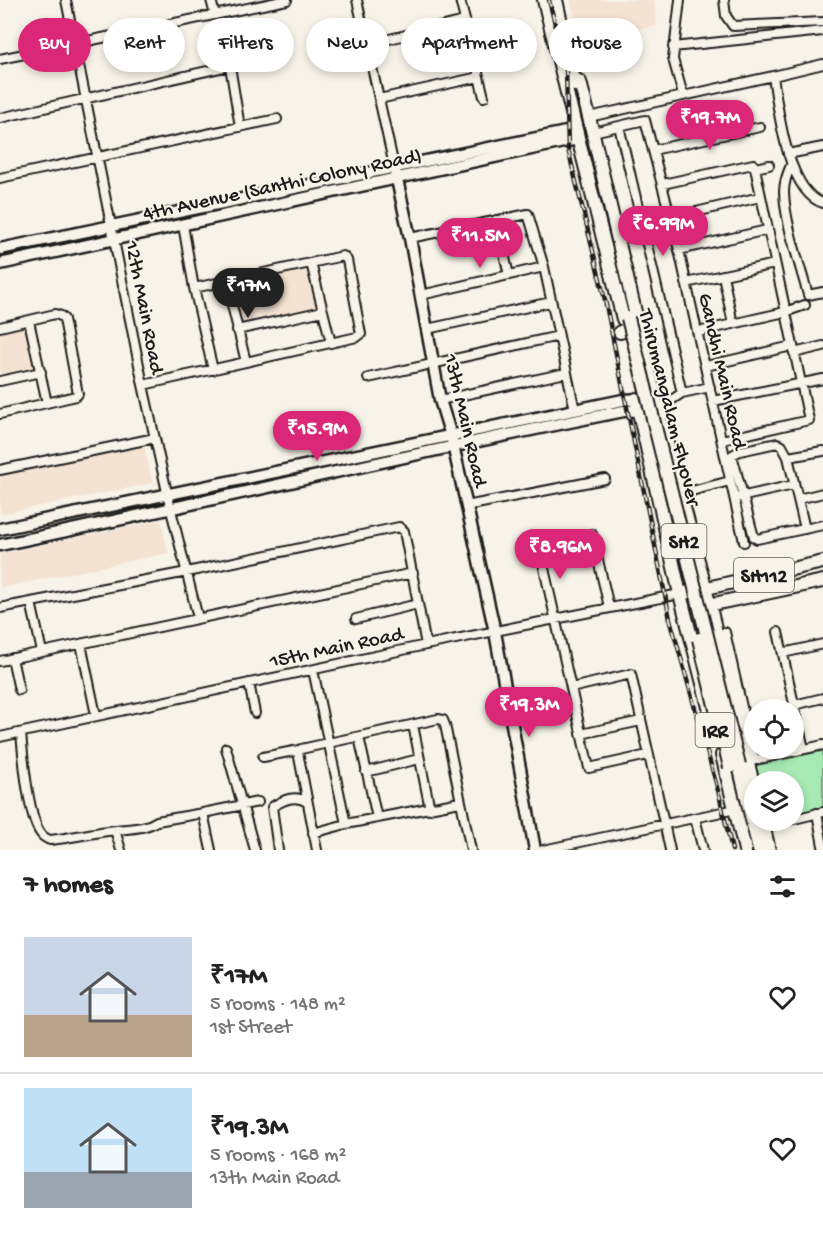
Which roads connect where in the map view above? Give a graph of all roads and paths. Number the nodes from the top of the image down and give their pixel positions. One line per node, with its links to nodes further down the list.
1 (66, 0): 12 (street, 12th Main Road)
2 (212, 0): 11 (street)
3 (287, 0): 10 (street)
4 (357, 0): 13 (street, 13th Main Road)
5 (460, 0): 14 (street)
6 (544, 0): 29 (main road, SH2)
7 (556, 0): 29 (main road, SH2)
8 (680, 0): 18 (street)
9 (724, 0): 15 (street)
10 (275, 1): 11 (street)
11 (215, 15): 17 (street)
12 (70, 18)
13 (362, 18)
14 (464, 18)
15 (823, 22)
16 (823, 31): 18 (street)
17 (91, 40)
18 (673, 47): 30 (street)
19 (18, 55): 20 (street)
20 (0, 59)
21 (823, 64): 27 (street)
22 (81, 72): 32 (street, 12th Main Road)
23 (203, 72): 32 (street)
24 (231, 72): 38 (street)
25 (374, 72): 33 (street, 13th Main Road)
26 (478, 72): 28 (street)
27 (773, 76): 30 (street); 44 (street)
28 (479, 77): 31 (street); 33 (street)
29 (568, 81): 34 (main road, IRR); 41 (main road); 183 (main road, Thirumangalam Flyover / SH2, bridge)
30 (683, 95): 34 (street)
31 (484, 97)
32 (86, 98): 35 (street); 45 (street, 12th Main Road)
33 (379, 99): 48 (street, 13th Main Road)
34 (589, 117): 40 (main road, IRR)
35 (0, 118)
36 (277, 119): 38 (street)
37 (619, 126): 40 (street, Gandhi Main Road); 43 (street, Gandhi Main Road); 103 (street)
38 (240, 127): 45 (street)
39 (760, 127): 43 (street)
40 (593, 132): 82 (main road, IRR)
41 (572, 135): 48 (street, 4th Avenue (Santhi Colony Road)); 51 (street, 4th Avenue (Santhi Colony Road))
42 (823, 147): 44 (street)
43 (653, 150): 52 (street, Gandhi Main Road)
44 (788, 154): 47 (street)
45 (97, 157): 50 (street); 57 (street, 12th Main Road)
46 (769, 165): 49 (street)
47 (791, 165): 54 (street); 73 (street)
48 (394, 166): 51 (street, 13th Main Road); 57 (street, 4th Avenue (Santhi Colony Road))
49 (754, 166): 52 (street); 53 (street)
50 (0, 178)
51 (397, 178): 58 (street, 4th Avenue (Santhi Colony Road)); 60 (street, 13th Main Road)
52 (663, 184): 55 (street, Gandhi Main Road)
53 (760, 197): 55 (street); 59 (street)
54 (823, 203)
55 (670, 218): 63 (street, Gandhi Main Road)
56 (496, 220): 60 (street); 67 (street); 68 (street)
57 (111, 225): 61 (street, 12th Main Road); 62 (street, 4th Avenue (Santhi Colony Road))
58 (183, 225): 61 (street, 4th Avenue (Santhi Colony Road)); 72 (street)
59 (767, 230): 63 (street); 66 (street)
60 (410, 238): 74 (street, 13th Main Road)
61 (114, 240): 65 (street, 4th Avenue (Santhi Colony Road)); 101 (street, 12th Main Road)
62 (0, 249)
63 (679, 250): 71 (street, Gandhi Main Road)
64 (311, 263): 70 (street); 77 (street); 88 (street)
65 (0, 264)
66 (775, 264): 69 (street); 78 (street)
67 (544, 267): 68 (street); 75 (street)
68 (509, 275): 74 (street)
69 (723, 275): 71 (street); 80 (street)
70 (226, 281): 72 (street); 84 (street)
71 (686, 283): 86 (street, Gandhi Main Road)
72 (194, 288): 94 (street)
73 (823, 292)
74 (420, 295): 83 (street, 13th Main Road)
75 (551, 302): 83 (street); 87 (street)
76 (806, 305): 78 (street)
77 (323, 311): 84 (street); 88 (street)
78 (785, 312): 80 (street); 90 (street)
79 (29, 321): 81 (street); 95 (street); 106 (street)
80 (733, 324): 86 (street)
81 (0, 327)
82 (638, 327): 85 (main road); 107 (main road, IRR)
83 (427, 329): 92 (street, 13th Main Road)
84 (237, 330): 91 (street)
85 (620, 332)
86 (698, 332): 93 (street, Gandhi Main Road)
87 (559, 336): 92 (street); 96 (street)
88 (331, 343): 91 (street)
89 (823, 346): 90 (street)
90 (793, 350): 93 (street); 100 (street)
91 (246, 362): 94 (street)
92 (433, 363): 97 (street); 104 (street, 13th Main Road)
93 (706, 366): 102 (street, Gandhi Main Road)
94 (213, 370): 101 (street)
95 (41, 372): 99 (street); 106 (street)
96 (566, 373): 104 (street); 109 (street)
97 (368, 378)
98 (823, 379): 100 (street)
99 (0, 381)
100 (800, 383): 105 (street); 112 (street)
101 (143, 385): 111 (street, 12th Main Road)
102 (710, 387): 103 (street); 105 (street, Gandhi Main Road)
103 (682, 393): 107 (street)
104 (440, 400): 113 (street, 13th Main Road)
105 (713, 401): 112 (street, Gandhi Main Road)
106 (48, 403): 110 (street)
107 (656, 404): 108 (street); 121 (main road, IRR)
108 (637, 405): 109 (street); 113 (street); 137 (main road, IRR)
109 (575, 410): 113 (street)
110 (0, 414)
111 (154, 438): 116 (street); 122 (street, 12th Main Road)
112 (722, 440): 118 (street, Gandhi Main Road)
113 (452, 441): 122 (street); 125 (street, 13th Main Road); 126 (street)
114 (823, 451): 115 (street)
115 (788, 457): 119 (street); 123 (street)
116 (0, 470)
117 (605, 479): 125 (street)
118 (730, 481): 121 (street); 123 (street, Gandhi Main Road)
119 (794, 485): 123 (street); 124 (street)
120 (823, 493): 124 (street)
121 (680, 494): 136 (main road, IRR)
122 (169, 495): 126 (street, 12th Main Road); 128 (street)
123 (739, 497): 129 (street); 130 (street, Gandhi Main Road)
124 (798, 499): 129 (street)
125 (466, 506): 147 (street, 13th Main Road)
126 (171, 510): 131 (street); 133 (street, 12th Main Road)
127 (823, 525): 129 (street)
128 (0, 529)
129 (805, 529)
130 (744, 542)
131 (0, 544)
132 (823, 562): 136 (main road, SH112)
133 (187, 572): 134 (street); 138 (street); 144 (street, 12th Main Road)
134 (413, 573): 139 (street); 144 (street)
135 (823, 580): 140 (main road, SH112)
136 (705, 588): 137 (main road, SH112); 140 (main road, IRR)
137 (680, 594): 141 (street, 15th Main Road); 143 (main road, IRR)
138 (31, 602): 142 (street); 153 (street)
139 (418, 604): 145 (street); 152 (street)
140 (710, 605): 143 (main road, SH112); 155 (main road, IRR)
141 (609, 607): 146 (street, 15th Main Road); 146 (street)
142 (0, 608)
143 (685, 610): 158 (main road, IRR)
144 (198, 618): 150 (street)
145 (356, 619)
146 (555, 619): 147 (street, 15th Main Road); 161 (street)
147 (495, 632): 152 (street, 15th Main Road); 211 (street, 13th Main Road)
148 (725, 632): 183 (street)
149 (778, 632): 154 (street)
150 (81, 644): 153 (street); 167 (street)
151 (823, 644): 154 (street)
152 (426, 645): 159 (street, 15th Main Road)
153 (42, 652): 156 (street)
154 (783, 652): 164 (street)
155 (721, 656): 158 (main road); 183 (main road, IRR)
156 (12, 658): 157 (street); 162 (street)
157 (0, 661)
158 (698, 662): 191 (main road, IRR)
159 (313, 670): 160 (street, 15th Main Road); 174 (street)
160 (249, 683): 166 (street); 167 (street, 15th Main Road)
161 (571, 688): 168 (street); 171 (street)
162 (19, 690)
163 (823, 698): 165 (street)
164 (793, 699)
165 (804, 703)
166 (255, 713)
167 (96, 715): 170 (street, 15th Main Road)
168 (641, 721): 171 (street); 179 (street)
169 (413, 725): 173 (street); 181 (street); 188 (street)
170 (21, 733): 172 (street, 15th Main Road); 202 (street)
171 (581, 734): 179 (street)
172 (0, 737)
173 (359, 737): 174 (street); 185 (street)
174 (329, 744): 178 (street); 197 (street)
175 (823, 745): 177 (street)
176 (226, 748): 189 (street)
177 (804, 749)
178 (299, 750): 180 (street); 187 (street)
179 (648, 755): 198 (street)
180 (264, 758)
181 (419, 759): 185 (street); 190 (street)
182 (760, 759): 183 (street)
183 (743, 763): 184 (main road, IRR); 216 (main road, Thirumangalam Flyover / SH2); 217 (main road, Thirumangalam Flyover / SH2)
184 (747, 771)
185 (366, 772): 195 (street)
186 (258, 802): 189 (street)
187 (307, 802): 201 (street); 208 (street)
188 (460, 802): 190 (street); 210 (street)
189 (243, 807): 192 (street); 207 (street)
190 (430, 809): 195 (street)
191 (735, 809): 196 (street); 215 (main road, IRR)
192 (203, 813): 199 (street); 206 (street)
193 (820, 813): 194 (street); 203 (street)
194 (804, 817)
195 (377, 818): 197 (street)
196 (695, 818): 198 (street); 214 (street)
197 (346, 824): 201 (street)
198 (664, 824): 212 (street); 213 (street)
199 (115, 830): 202 (street); 205 (street)
200 (765, 831): 218 (main road)
201 (314, 833): 209 (street)
202 (50, 840): 204 (street)
203 (823, 846)
204 (52, 850)
205 (121, 850)
206 (211, 850)
207 (255, 850)
208 (278, 850)
209 (317, 850)
210 (471, 850)
211 (535, 850)
212 (543, 850)
213 (670, 850)
214 (703, 850)
215 (745, 850)
216 (750, 850)
217 (759, 850)
218 (769, 850)

